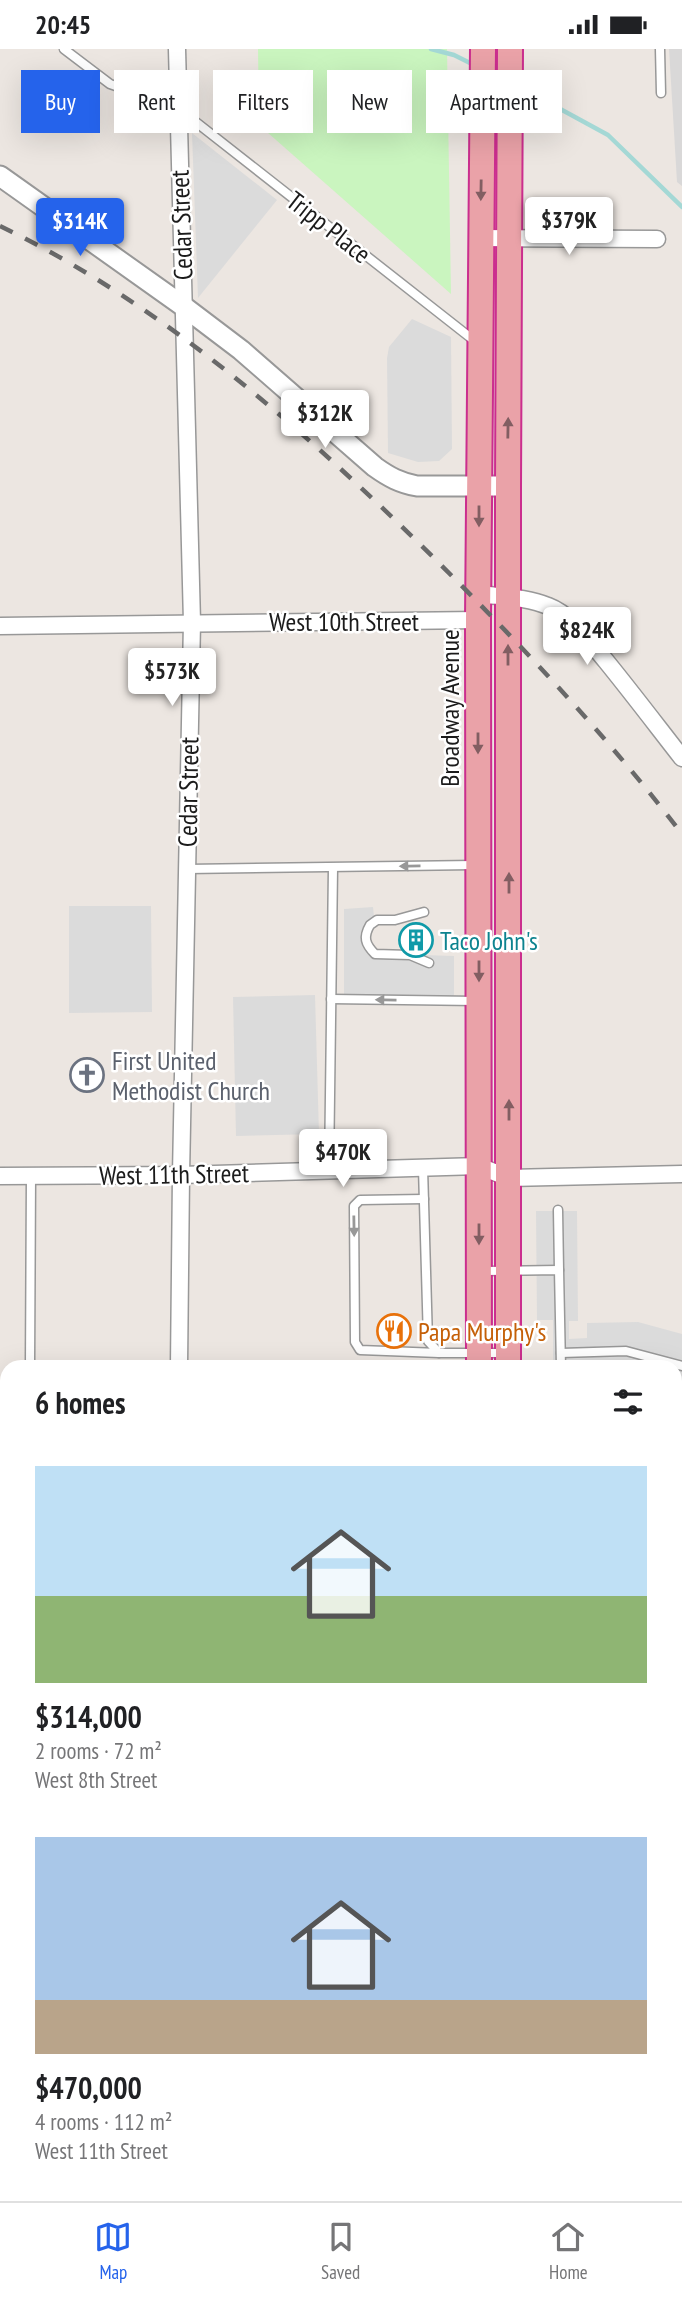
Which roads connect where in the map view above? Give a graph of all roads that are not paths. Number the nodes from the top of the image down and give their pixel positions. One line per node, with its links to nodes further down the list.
1 (64, 49): 7 (lane, Tripp Place)
2 (177, 49): 6 (street, Cedar Street)
3 (484, 49): 12 (highway, Broadway Avenue, one-way to 12)
4 (660, 49): 8 (lane)
5 (510, 52): 13 (highway)
6 (177, 70)
7 (114, 85)
8 (661, 93)
9 (199, 124): 16 (lane, Tripp Place)
10 (179, 133): 15 (street, Cedar Street)
11 (0, 176): 15 (street)
12 (481, 238): 13 (street); 16 (highway, Broadway Avenue)
13 (510, 238): 14 (street); 18 (highway, one-way to 13)
14 (657, 239)
15 (183, 306): 17 (street); 22 (street, Cedar Street)
16 (481, 346): 17 (highway, Broadway Avenue)
17 (479, 486): 18 (street); 19 (highway, Broadway Avenue, one-way to 19)
18 (508, 486): 20 (highway)
19 (479, 594): 20 (street); 21 (highway, Broadway Avenue)
20 (508, 598): 24 (street); 39 (highway, one-way to 20)
21 (478, 620): 22 (street, West 10th Street); 25 (highway, Broadway Avenue, one-way to 25)
22 (192, 622): 23 (street, West 10th Street); 27 (street, Cedar Street)
23 (0, 626)
24 (682, 758)
25 (479, 865): 26 (lane, one-way to 26); 31 (highway, Broadway Avenue, one-way to 31)
26 (333, 868): 27 (lane); 30 (lane)
27 (187, 869): 36 (street, Cedar Street)
28 (424, 912): 29 (lane)
29 (429, 963)
30 (331, 999): 31 (lane, one-way to 30); 34 (lane)
31 (479, 1001): 32 (highway, Broadway Avenue)
32 (479, 1166): 33 (street, West 11th Street); 39 (street, West 11th Street); 43 (highway, Broadway Avenue, one-way to 43)
33 (423, 1168): 34 (street, West 11th Street); 40 (lane)
34 (329, 1171): 36 (street, West 11th Street)
35 (682, 1174): 39 (street, West 11th Street)
36 (181, 1175): 38 (street, West 11th Street); 48 (street, Cedar Street)
37 (0, 1176): 38 (street, West 11th Street)
38 (31, 1176): 47 (lane)
39 (509, 1178): 44 (highway)
40 (424, 1199): 45 (lane); 45 (lane, one-way to 45)
41 (558, 1210): 42 (lane)
42 (559, 1270): 44 (lane); 46 (lane)
43 (479, 1271): 44 (lane); 49 (highway, Broadway Avenue)
44 (508, 1271): 50 (highway)
45 (439, 1353): 49 (lane)
46 (561, 1353): 51 (lane); 52 (lane)
47 (30, 1360)
48 (179, 1360)
49 (479, 1360): 50 (lane)
50 (508, 1360)
51 (561, 1360)
52 (660, 1360)

